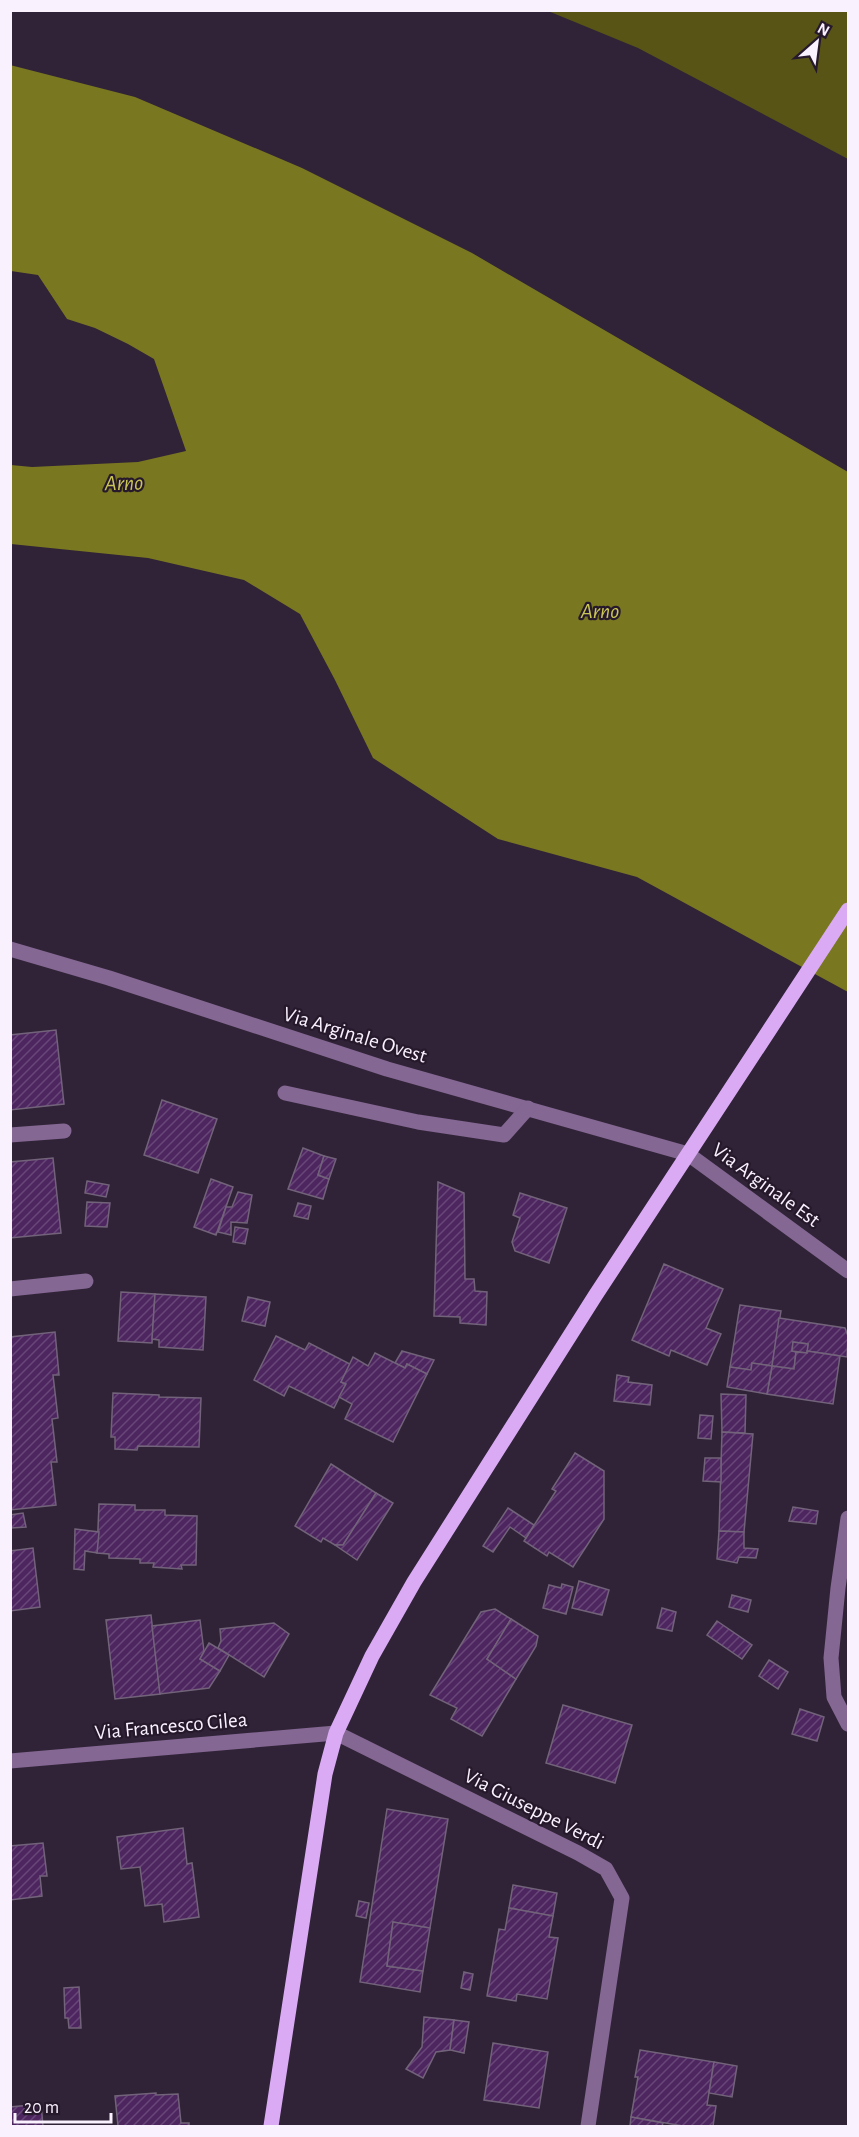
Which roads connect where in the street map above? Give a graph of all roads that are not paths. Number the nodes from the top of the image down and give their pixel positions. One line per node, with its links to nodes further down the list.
1 (849, 909): 7 (main road)
2 (10, 949): 4 (street, Via Arginale Ovest)
3 (285, 1093): 4 (street)
4 (528, 1108): 7 (street, Via Arginale Ovest)
5 (64, 1131): 6 (street)
6 (10, 1135)
7 (688, 1154): 8 (street, Via Arginale Est); 13 (main road)
8 (849, 1271)
9 (86, 1281): 10 (street)
10 (10, 1290)
11 (849, 1518): 12 (street)
12 (849, 1724)
13 (336, 1733): 14 (street, Via Francesco Cilea); 15 (main road); 16 (street, Via Giuseppe Verdi)
14 (10, 1761)
15 (271, 2127)
16 (588, 2127)

